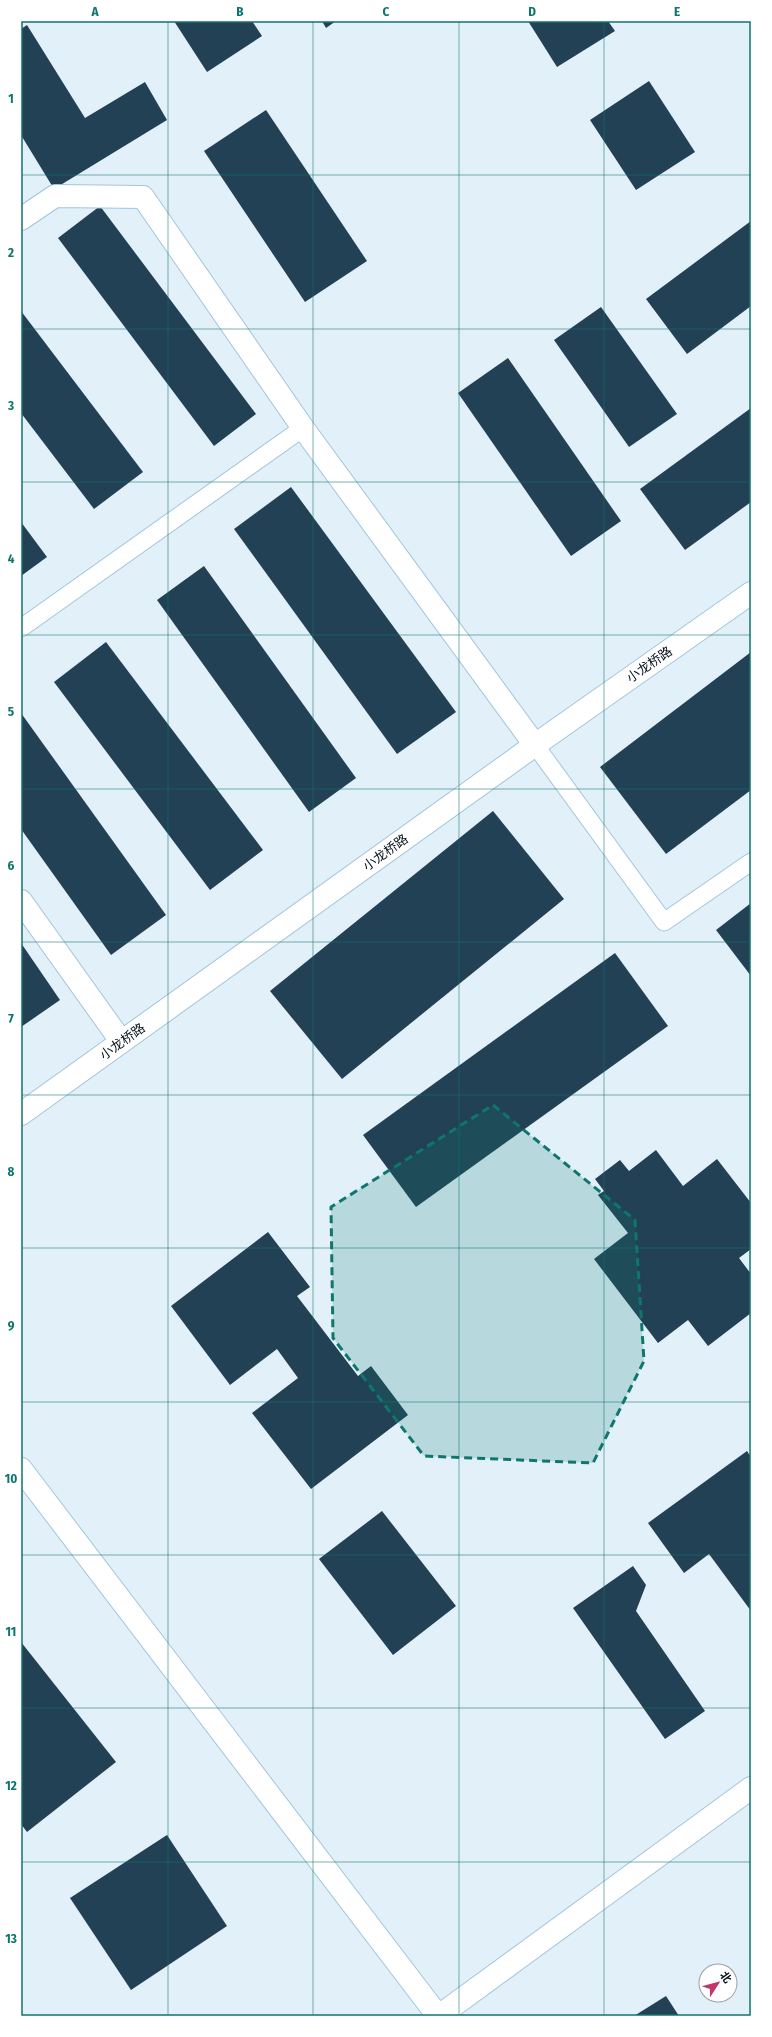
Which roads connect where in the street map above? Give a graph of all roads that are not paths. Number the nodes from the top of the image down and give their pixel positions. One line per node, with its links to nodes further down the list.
1 (21, 219): 2 (street)
2 (303, 428): 4 (lane); 5 (street)
3 (751, 593): 5 (street, 小龙桥路)
4 (21, 628)
5 (535, 745): 6 (lane); 8 (street, 小龙桥路)
6 (751, 862)
7 (21, 901): 8 (street)
8 (121, 1041): 9 (street, 小龙桥路)
9 (21, 1114)
10 (21, 1469): 12 (street)
11 (751, 1788): 12 (street)
12 (438, 2016)

